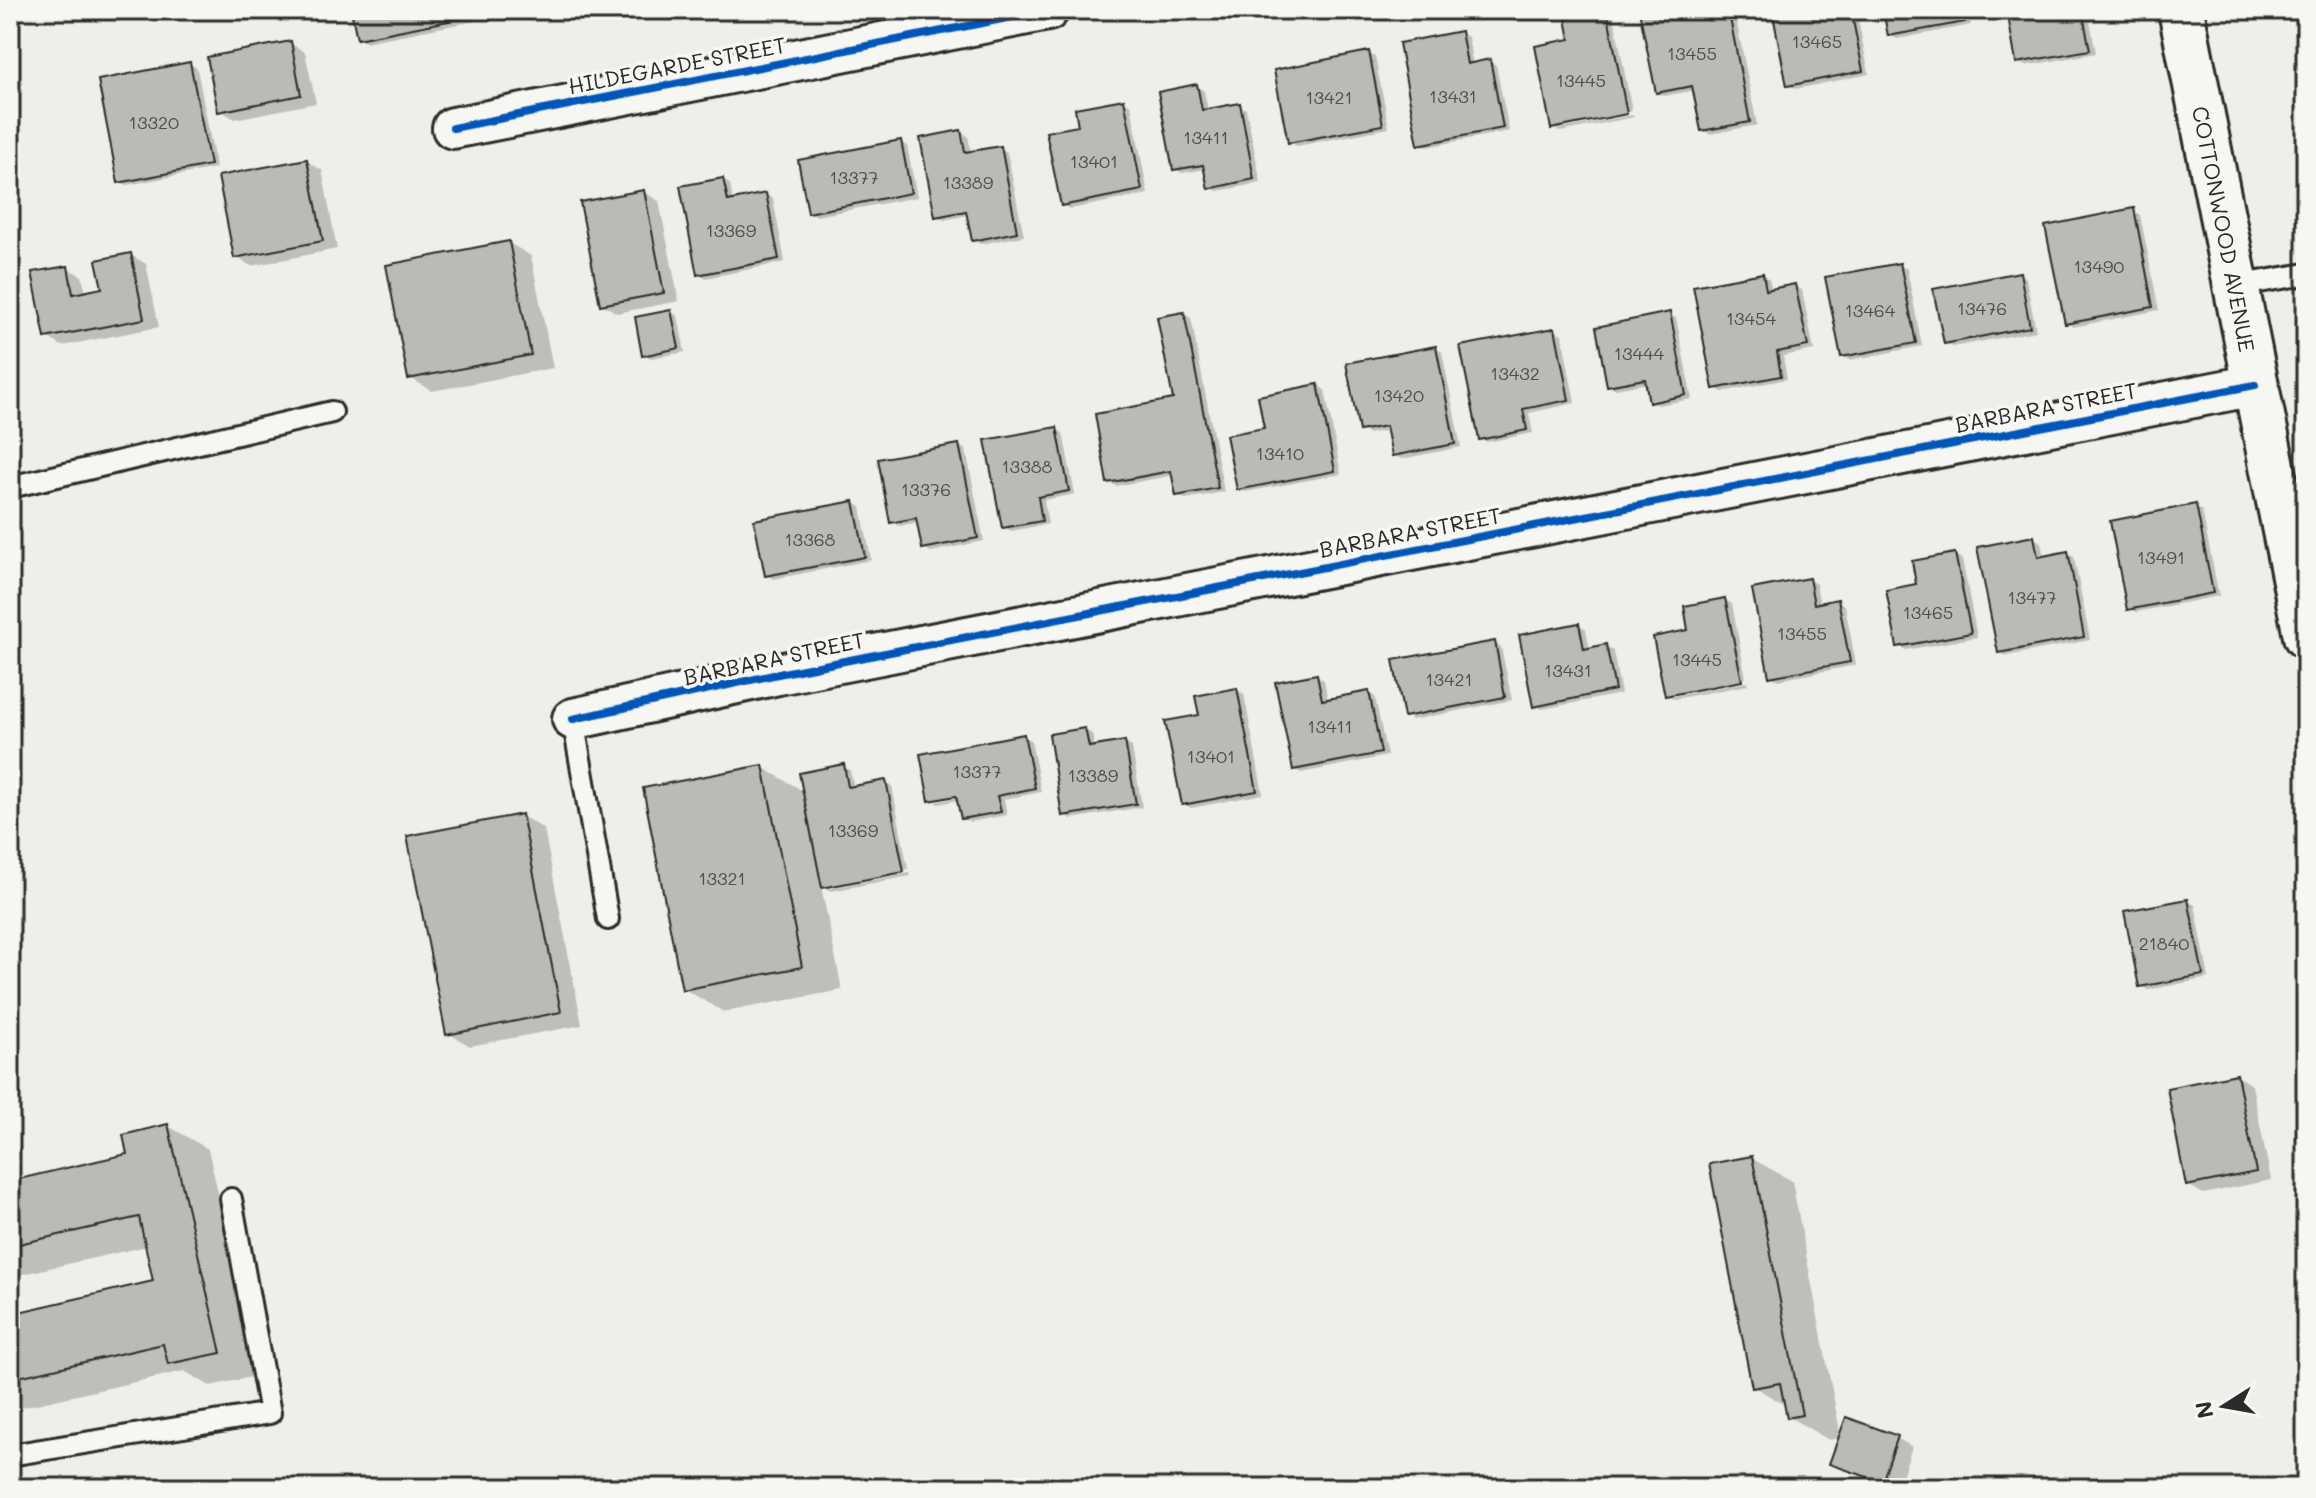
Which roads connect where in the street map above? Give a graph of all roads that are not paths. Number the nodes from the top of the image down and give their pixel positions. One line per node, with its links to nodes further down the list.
1 (1048, 10): 3 (street, HILDEGARDE STREET)
2 (2181, 10): 5 (street, COTTONWOOD AVENUE)
3 (453, 128)
4 (2306, 274): 5 (lane)
5 (2235, 286): 6 (street, COTTONWOOD AVENUE)
6 (2255, 385): 9 (street, COTTONWOOD AVENUE); 11 (street, BARBARA STREET)
7 (332, 412): 8 (lane)
8 (10, 487)
9 (2300, 572): 10 (street, COTTONWOOD AVENUE)
10 (2306, 636)
11 (573, 719): 12 (lane)
12 (608, 919)
13 (231, 1199): 14 (lane)
14 (10, 1455)

